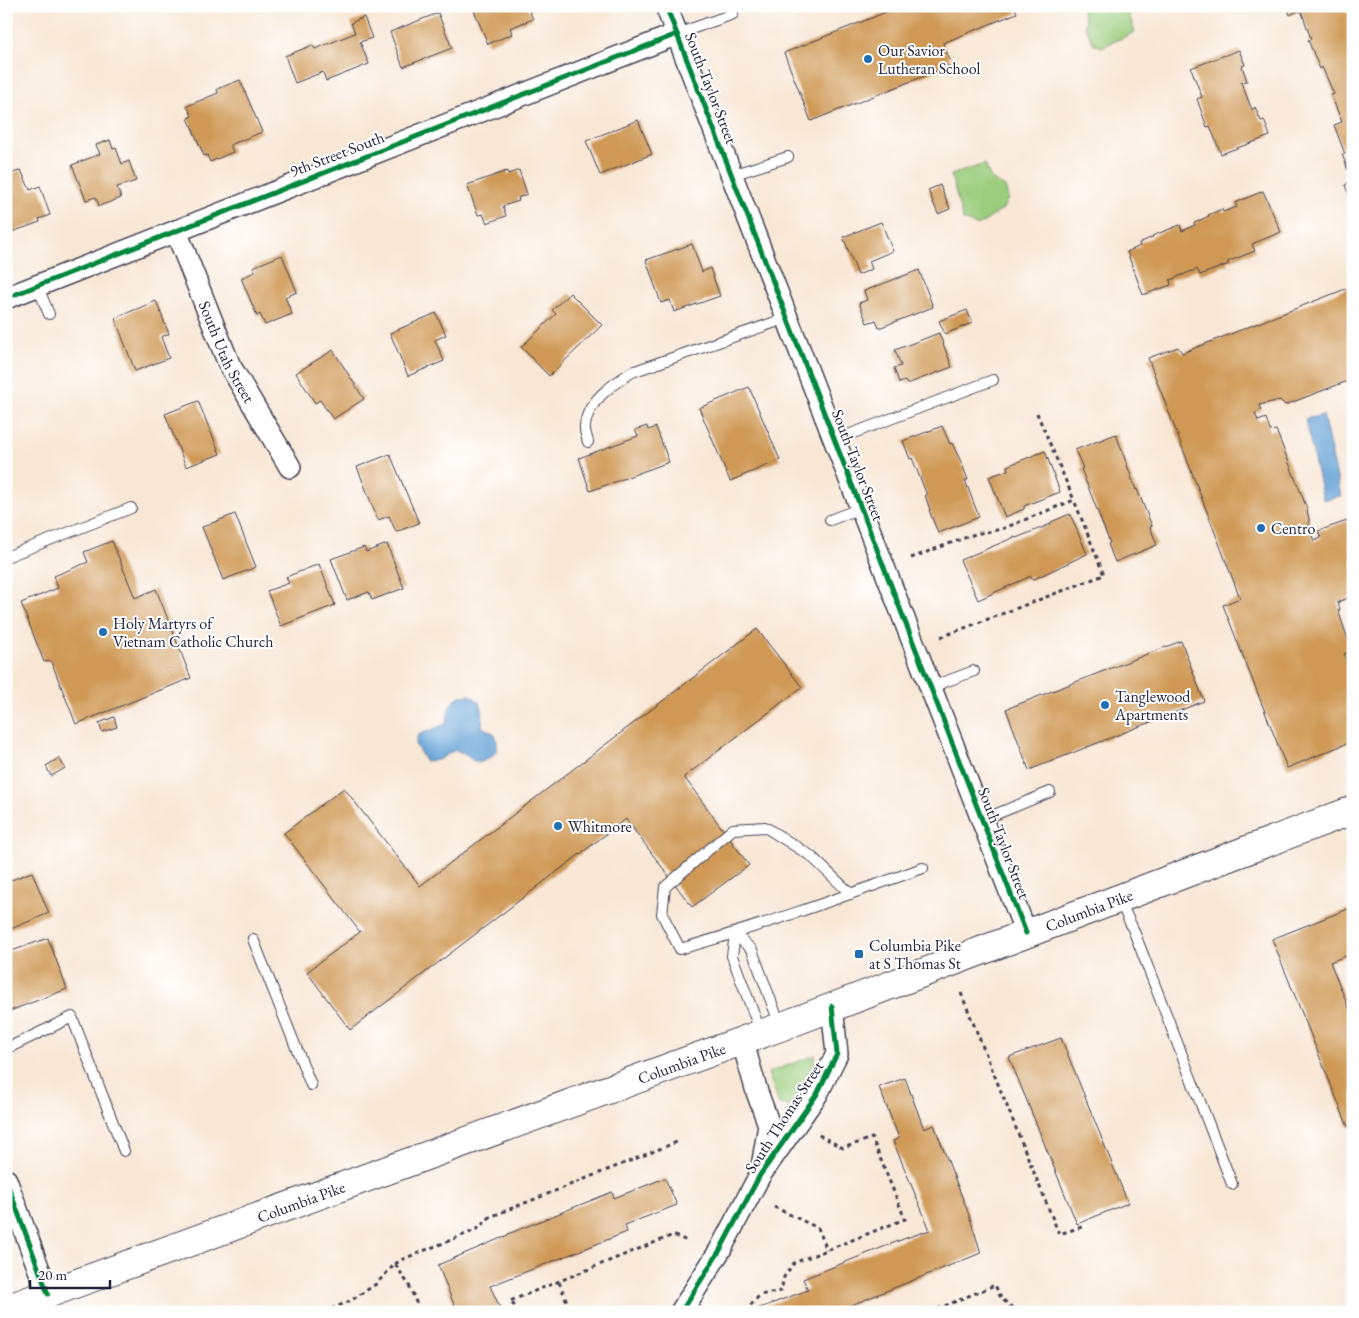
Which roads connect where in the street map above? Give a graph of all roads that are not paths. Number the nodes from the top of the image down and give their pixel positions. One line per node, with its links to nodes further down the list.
1 (666, 6): 3 (street, South Taylor Street)
2 (734, 14): 3 (lane)
3 (677, 34): 5 (street, South Taylor Street); 6 (street, 9th Street South)
4 (788, 157): 5 (lane)
5 (732, 175): 10 (street, South Taylor Street)
6 (176, 230): 7 (street, 9th Street South); 14 (street, South Utah Street)
7 (37, 285): 8 (street, 9th Street South); 9 (lane)
8 (6, 298)
9 (49, 314)
10 (787, 318): 12 (street, South Taylor Street); 13 (lane)
11 (993, 380): 12 (lane)
12 (835, 440): 16 (street, South Taylor Street)
13 (588, 442)
14 (290, 467)
15 (131, 508): 18 (lane)
16 (861, 508): 17 (lane); 20 (street, South Taylor Street)
17 (830, 520)
18 (6, 557)
19 (974, 671): 20 (lane)
20 (931, 686): 23 (street, South Taylor Street)
21 (1050, 792): 23 (lane)
22 (1350, 814): 26 (main road, Columbia Pike)
23 (982, 820): 27 (street, South Taylor Street)
24 (923, 868): 25 (lane)
25 (851, 894): 28 (lane); 28 (lane)
26 (1119, 898): 27 (main road, Columbia Pike); 37 (lane)
27 (1026, 933): 30 (main road, Columbia Pike)
28 (734, 934): 31 (lane); 31 (lane)
29 (253, 939): 33 (lane)
30 (832, 1006): 31 (main road, Columbia Pike); 35 (street, South Thomas Street)
31 (761, 1033): 35 (street, South Thomas Street); 38 (main road, Columbia Pike)
32 (6, 1049): 34 (lane)
33 (311, 1084)
34 (124, 1151)
35 (760, 1175): 40 (street, South Thomas Street)
36 (6, 1180): 38 (street)
37 (1232, 1184)
38 (48, 1294): 39 (main road, Columbia Pike)
39 (6, 1309)
40 (681, 1312)

